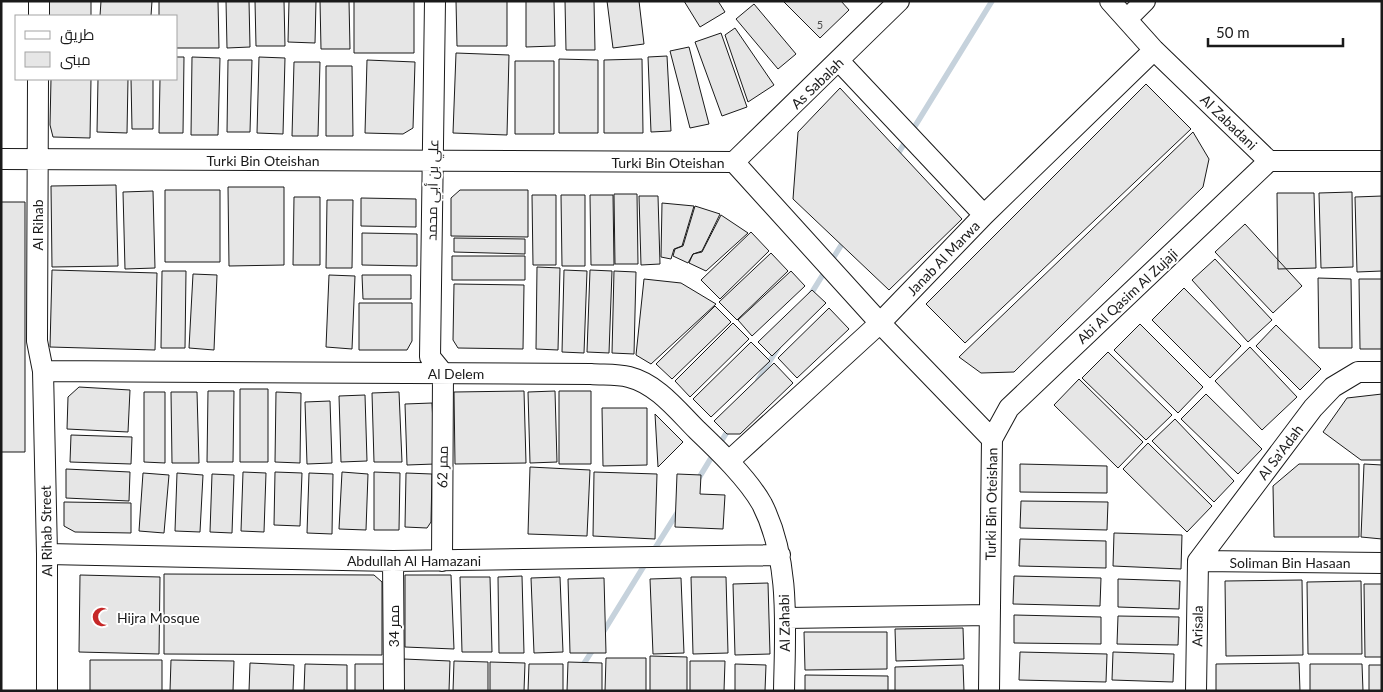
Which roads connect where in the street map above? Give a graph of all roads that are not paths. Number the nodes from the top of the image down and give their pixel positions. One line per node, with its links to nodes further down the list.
1 (39, 1): 6 (street)
2 (435, 1): 13 (street, علي بن أبي محمد)
3 (899, 1): 9 (street, As Sabalah)
4 (1110, 1): 7 (street, Al Zabadani)
5 (1145, 1): 7 (street)
6 (39, 15)
7 (1127, 19): 8 (street, Al Zabadani)
8 (1154, 50): 14 (street, Al Zabadani); 17 (street, Janab Al Marwa)
9 (839, 61): 16 (street, As Sabalah); 17 (street)
10 (38, 80): 12 (street, Al Rihab)
11 (1, 159): 12 (street, Turki Bin Oteishan)
12 (36, 160): 13 (street, Turki Bin Oteishan); 19 (street, Al Rihab)
13 (432, 160): 16 (street, Turki Bin Oteishan); 21 (street, علي بن أبي محمد)
14 (1270, 161): 15 (street, Al Zabadani); 22 (street, Abi Al Qasim Al Zujaji)
15 (1382, 161)
16 (734, 162): 18 (street, Turki Bin Oteishan)
17 (984, 215): 18 (street, Janab Al Marwa)
18 (880, 323): 22 (street, Turki Bin Oteishan); 23 (street, Janab Al Marwa)
19 (42, 371): 21 (street, Al Delem); 24 (street, Al Rihab Street)
20 (1382, 372): 28 (street, Al Sa'Adah)
21 (443, 373): 23 (street, Al Delem); 27 (street, ممر 62)
22 (992, 439): 30 (street, Turki Bin Oteishan)
23 (728, 461): 25 (street, Al Delem)
24 (48, 554): 26 (street, Abdullah Al Hamazani); 32 (street, Al Rihab Street)
25 (780, 555): 27 (street, Abdullah Al Hamazani); 31 (street, Al Zahabi)
26 (393, 561): 27 (street, Abdullah Al Hamazani); 33 (street, ممر 34)
27 (442, 561)
28 (1198, 561): 29 (street, Soliman Bin Hasaan); 36 (street, Arisala)
29 (1382, 563)
30 (989, 615): 31 (street); 35 (street, Turki Bin Oteishan)
31 (786, 618): 34 (street, Al Zahabi)
32 (47, 691)
33 (394, 691)
34 (784, 691)
35 (989, 691)
36 (1196, 691)

